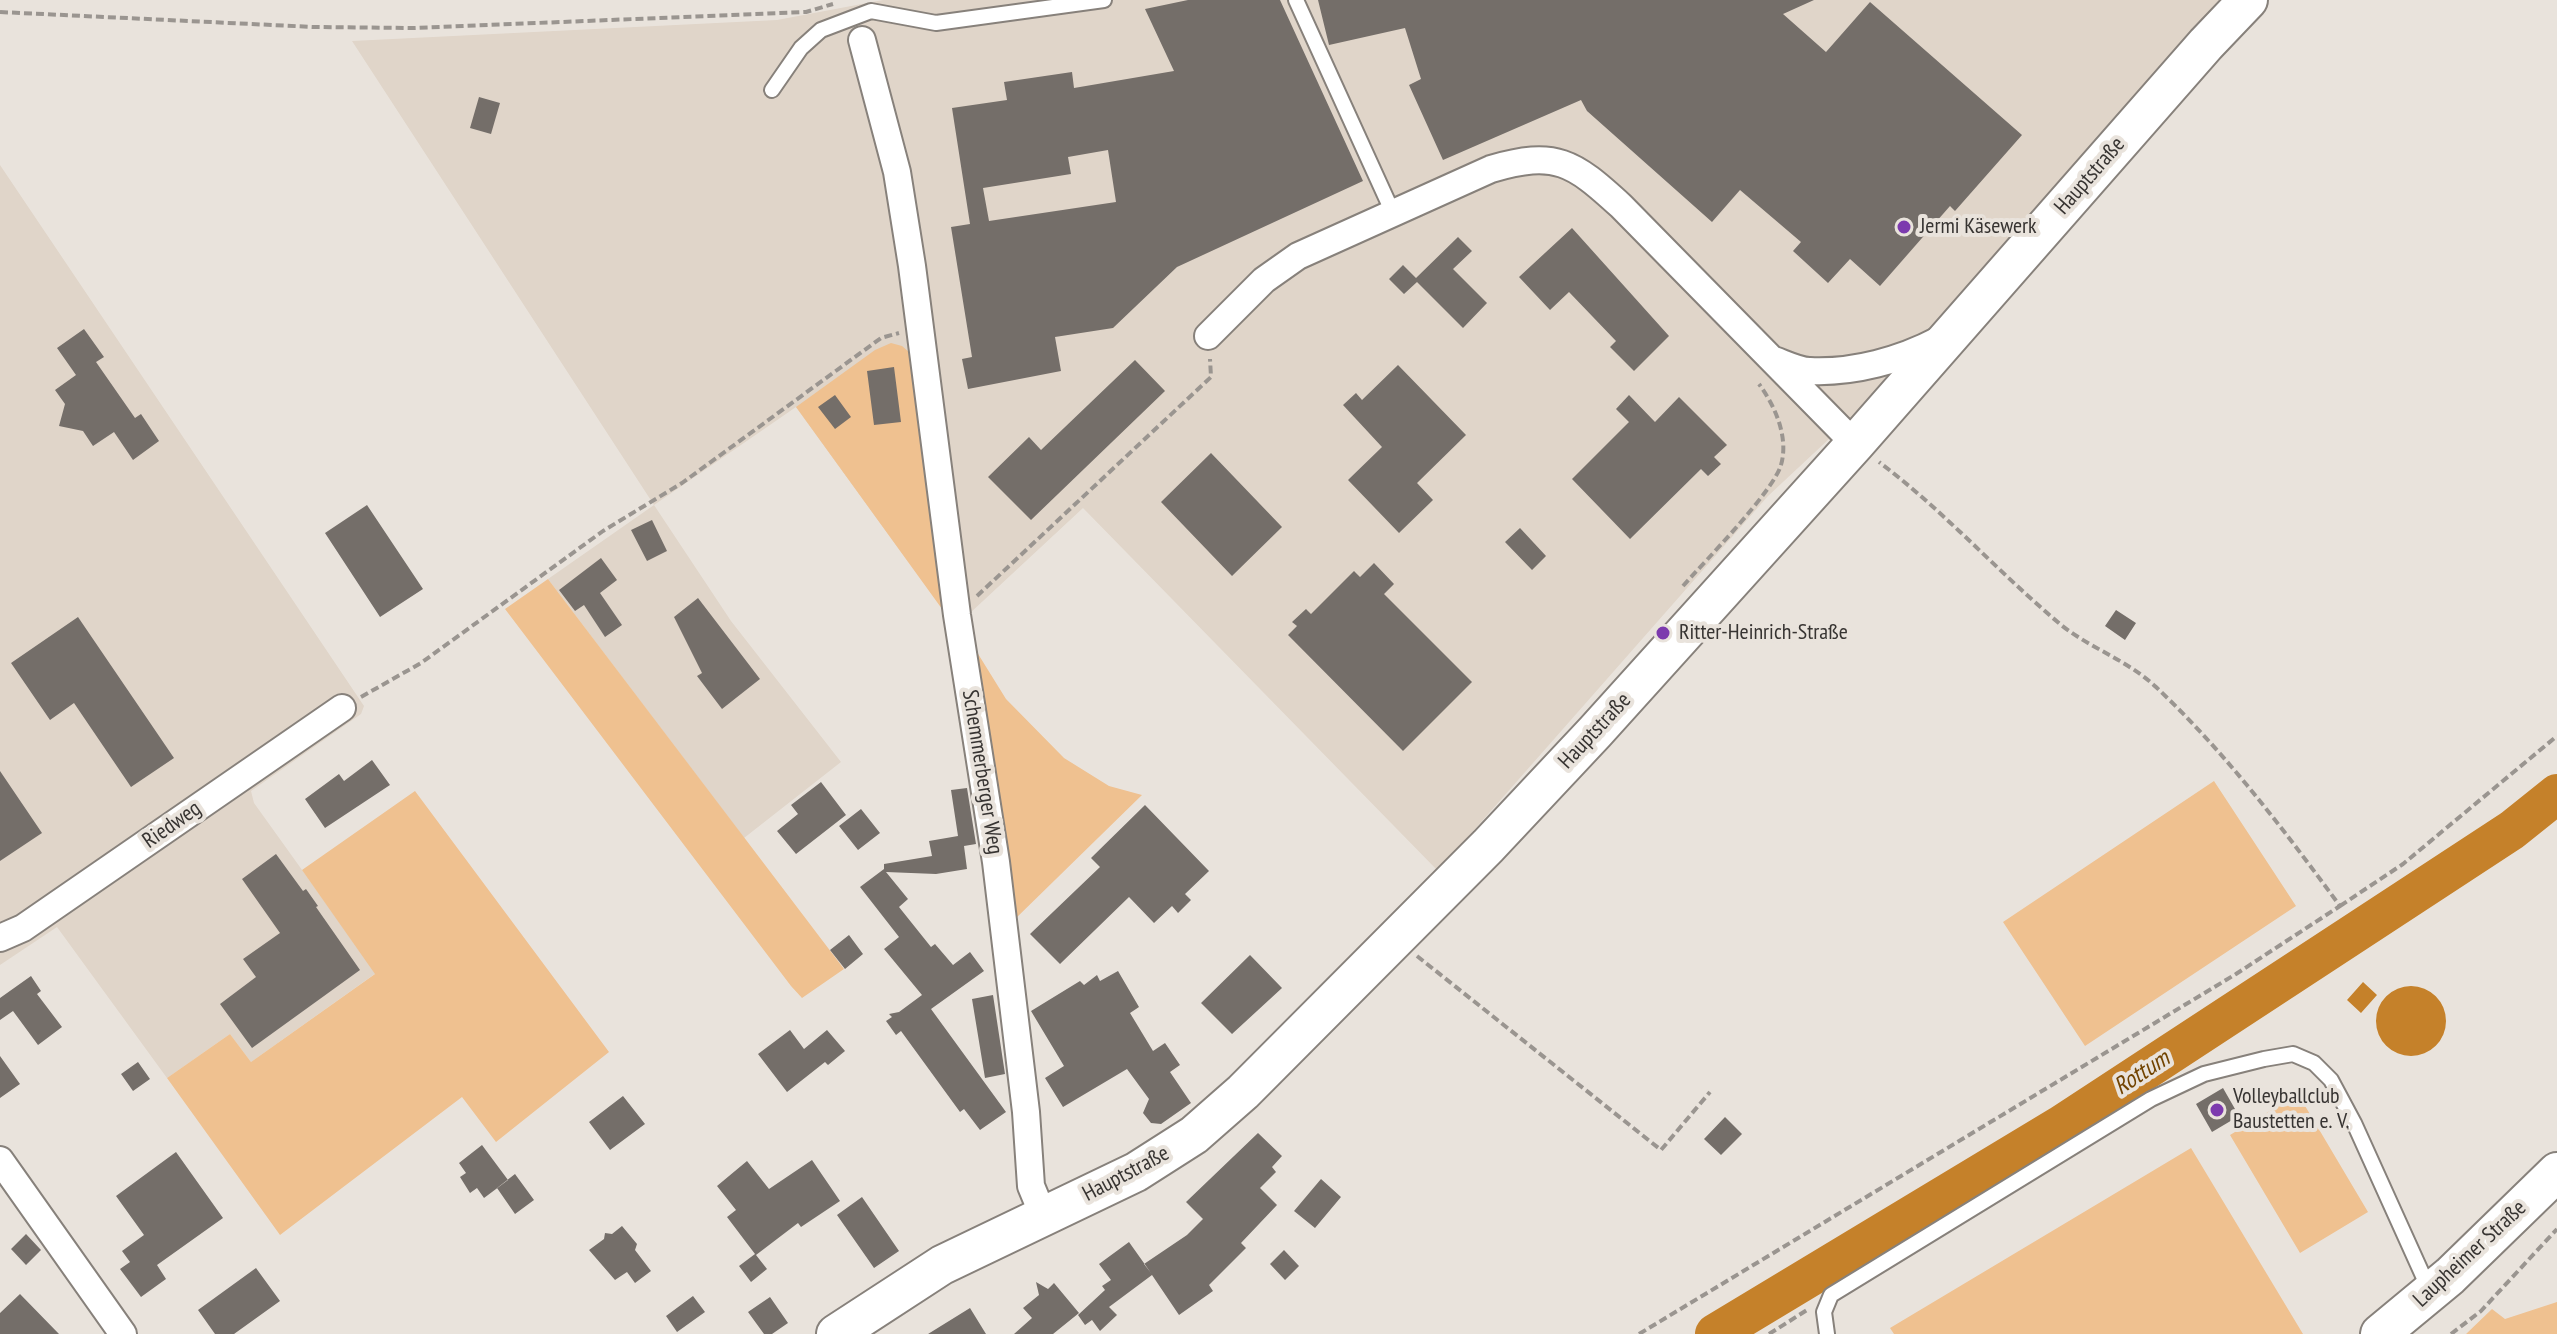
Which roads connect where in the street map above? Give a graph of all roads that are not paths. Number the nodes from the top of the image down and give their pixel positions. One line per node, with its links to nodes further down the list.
1 (1104, 0): 5 (lane)
2 (1296, 0): 6 (lane)
3 (2248, 0): 7 (main road, Hauptstraße)
4 (862, 40): 15 (street, Schemmerberger Weg)
5 (772, 90)
6 (1393, 213): 8 (street); 9 (street)
7 (1951, 334): 9 (street); 10 (main road, Hauptstraße)
8 (1208, 336)
9 (1762, 368): 10 (street)
10 (1855, 444): 15 (main road, Hauptstraße)
11 (342, 708): 12 (street, Riedweg)
12 (0, 938)
13 (0, 1160): 17 (street)
14 (2557, 1172): 16 (main road, Laupheimer Straße)
15 (1043, 1215): 18 (main road, Hauptstraße)
16 (2431, 1293): 19 (lane); 20 (main road, Laupheimer Straße)
17 (123, 1334)
18 (836, 1334)
19 (1827, 1334)
20 (2380, 1334)

